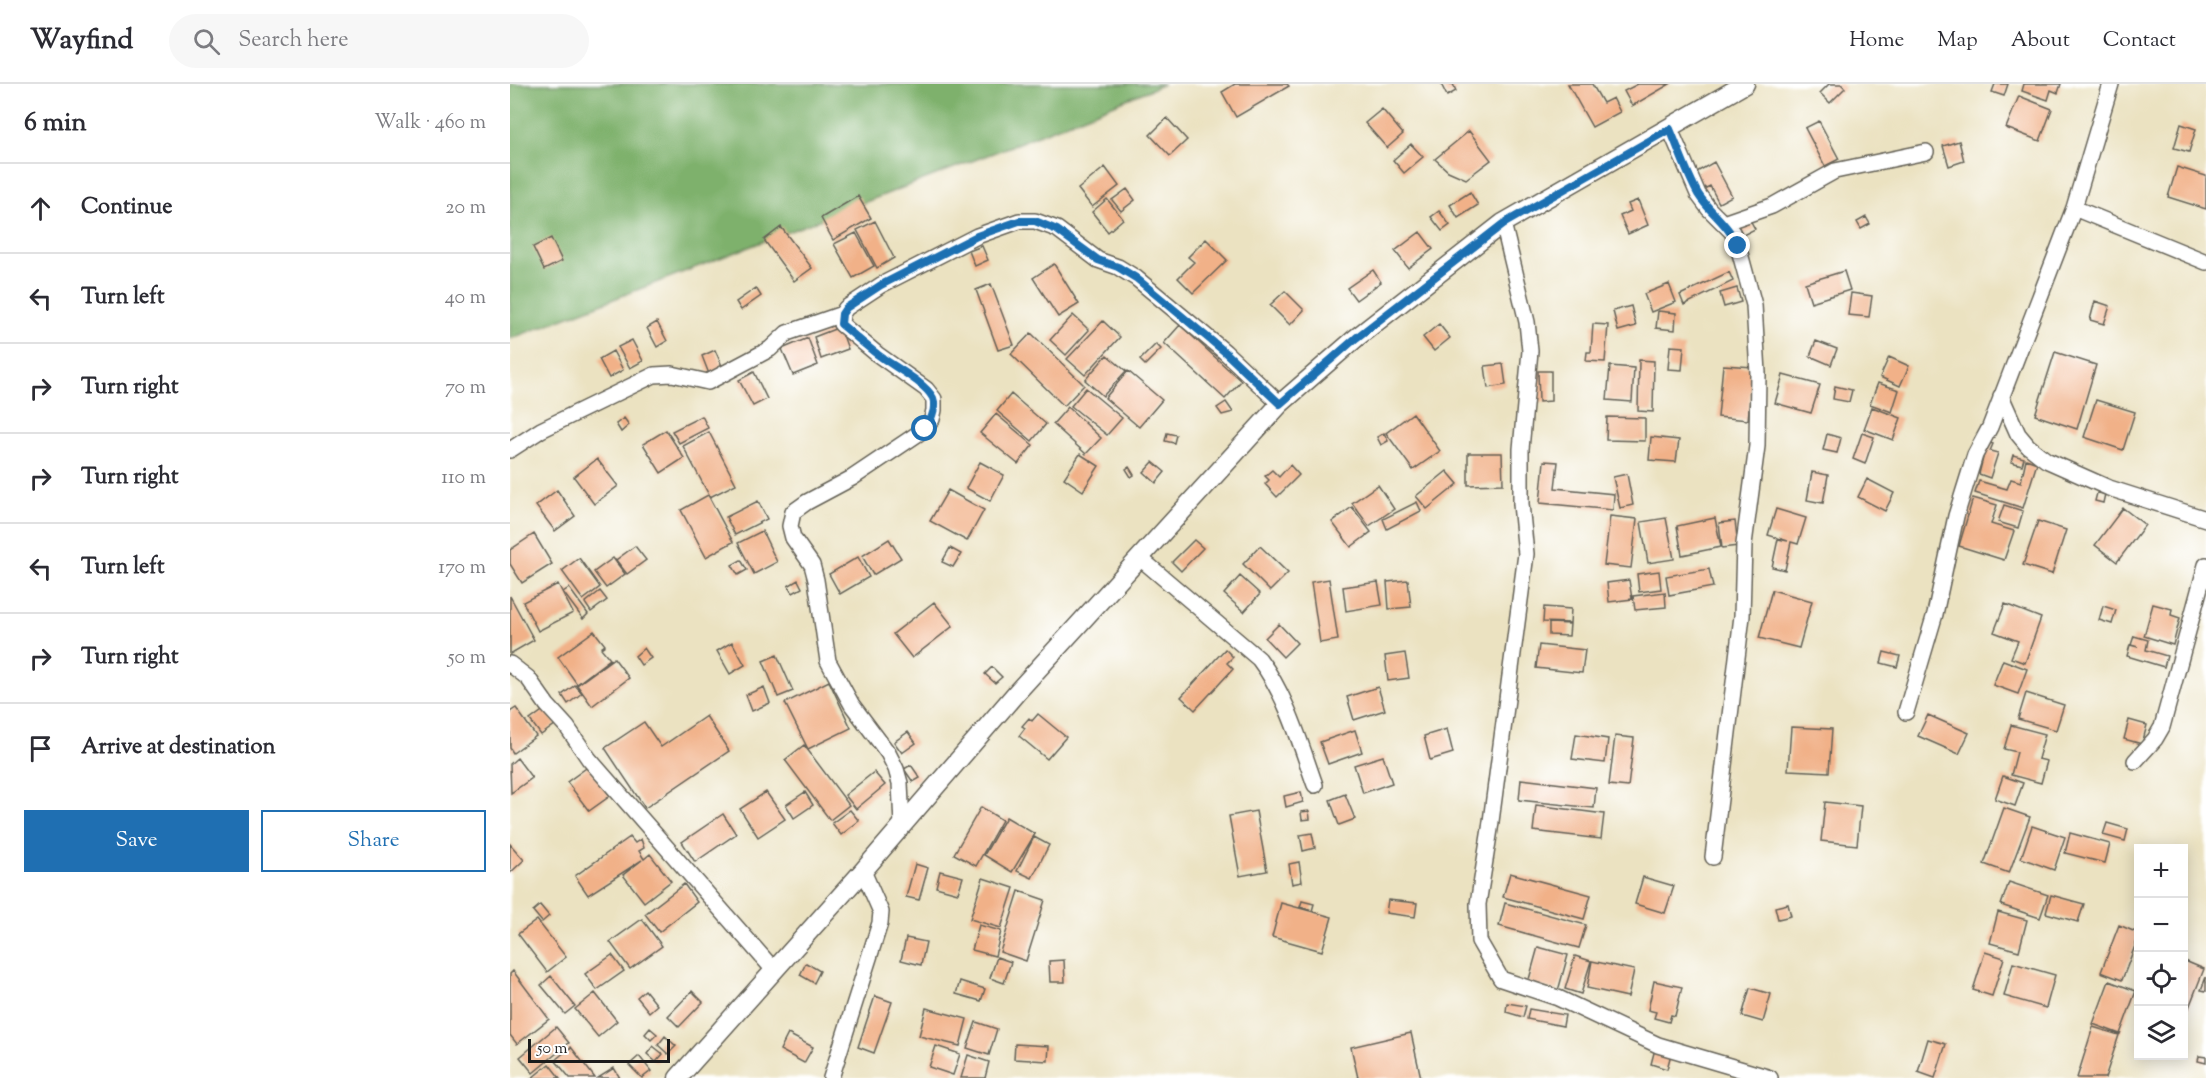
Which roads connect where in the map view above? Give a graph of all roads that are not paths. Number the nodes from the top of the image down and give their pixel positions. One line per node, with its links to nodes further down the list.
1 (1745, 84): 3 (street)
2 (2111, 84): 5 (street)
3 (1670, 129): 6 (street); 7 (street)
4 (1926, 152): 6 (street)
5 (2074, 208): 8 (street); 10 (street)
6 (1723, 223): 21 (street)
7 (1503, 224): 11 (street); 26 (street)
8 (2206, 262)
9 (842, 314): 11 (street); 12 (street); 20 (street)
10 (2001, 396): 13 (street); 17 (street)
11 (1280, 404): 14 (street)
12 (510, 450)
13 (2206, 519)
14 (1140, 558): 19 (street); 20 (street)
15 (2206, 565): 18 (street)
16 (510, 664): 23 (street)
17 (1906, 712)
18 (2134, 761)
19 (1315, 785)
20 (902, 825): 22 (street)
21 (1713, 857)
22 (863, 871): 23 (street); 25 (street)
23 (773, 969): 24 (street)
24 (678, 1078)
25 (831, 1078)
26 (1770, 1078)

